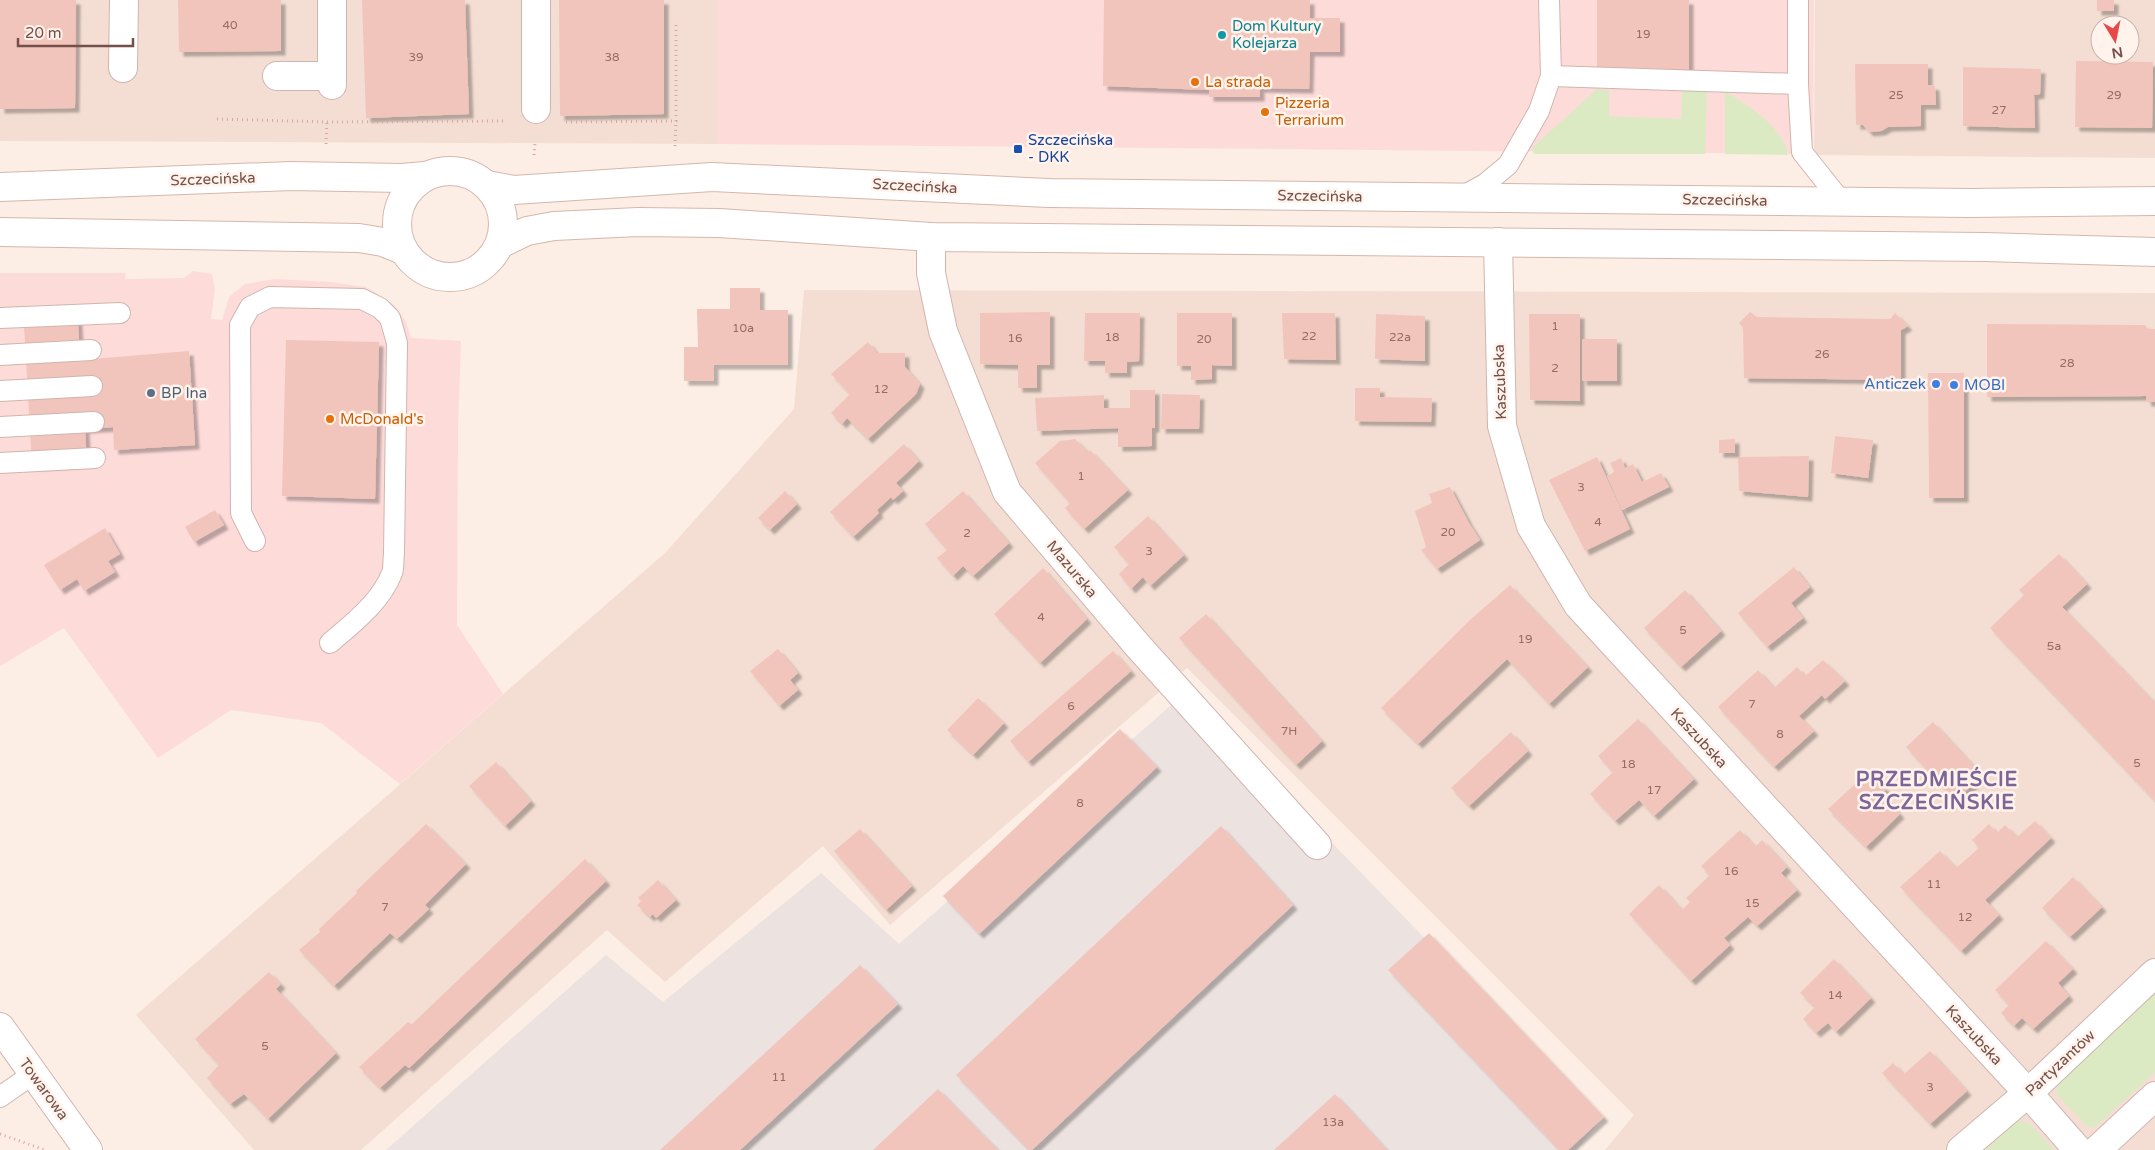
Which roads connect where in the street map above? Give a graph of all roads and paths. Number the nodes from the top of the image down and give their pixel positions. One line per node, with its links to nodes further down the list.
1 (124, 0): 7 (main road)
2 (332, 0): 8 (main road)
3 (536, 0): 11 (main road)
4 (1549, 0): 9 (lane)
5 (1798, 0): 10 (lane)
6 (676, 22): 13 (path)
7 (123, 68)
8 (277, 76)
9 (1551, 76): 10 (lane); 20 (lane)
10 (1798, 84): 21 (lane)
11 (536, 115): 12 (path); 13 (path)
12 (217, 119)
13 (676, 121): 16 (path)
14 (327, 127): 15 (path)
15 (326, 148)
16 (675, 149)
17 (425, 176): 18 (main road); 19 (main road, Szczecińska); 27 (main road)
18 (487, 185): 20 (main road, Szczecińska); 26 (main road)
19 (0, 187)
20 (1460, 197): 21 (main road, Szczecińska)
21 (1841, 201): 22 (main road, Szczecińska)
22 (2155, 201)
23 (0, 232): 27 (main road)
24 (931, 237): 25 (main road); 26 (main road); 41 (main road, Mazurska)
25 (1498, 242): 28 (main road); 45 (main road, Kaszubska)
26 (500, 244): 27 (main road)
27 (403, 250)
28 (2155, 252)
29 (120, 313): 30 (lane)
30 (0, 318)
31 (91, 350): 32 (lane)
32 (0, 355)
33 (92, 386): 34 (lane)
34 (0, 391)
35 (94, 422): 36 (lane)
36 (0, 427)
37 (94, 458): 38 (lane)
38 (0, 463)
39 (255, 541): 40 (lane)
40 (330, 643)
41 (1317, 845)
42 (2155, 973): 45 (main road, Partyzantów)
43 (0, 1028): 44 (main road, Towarowa)
44 (33, 1074): 46 (lane); 50 (main road, Towarowa)
45 (2028, 1093): 51 (main road, Partyzantów); 52 (main road, Kaszubska)
46 (0, 1096)
47 (2155, 1096): 53 (main road)
48 (0, 1134): 49 (path)
49 (46, 1150)
50 (88, 1150)
51 (1961, 1150)
52 (2078, 1150)
53 (2097, 1150)

